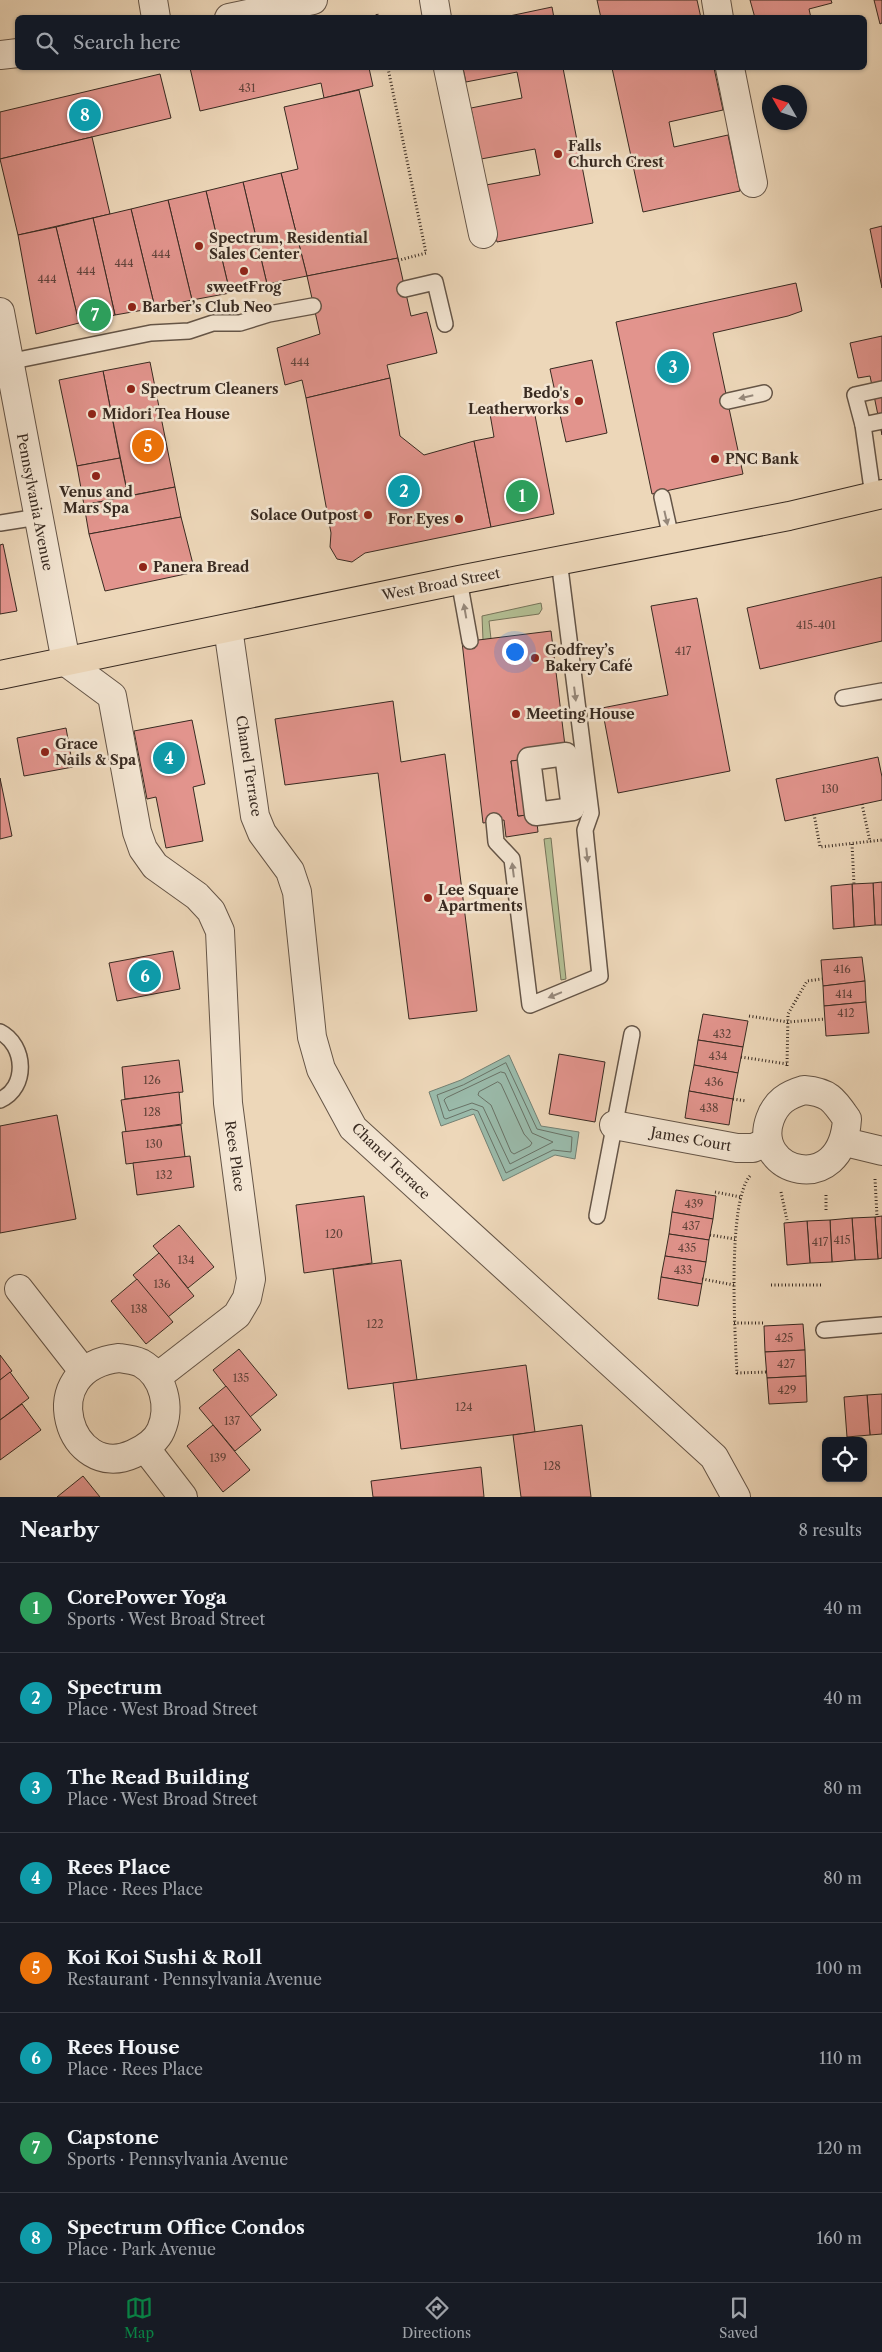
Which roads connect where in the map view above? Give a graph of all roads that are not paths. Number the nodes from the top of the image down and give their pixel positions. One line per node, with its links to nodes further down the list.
1 (153, 0): 5 (street)
2 (313, 0): 6 (street)
3 (434, 0): 7 (street)
4 (716, 0): 8 (street)
5 (156, 15)
6 (242, 15)
7 (436, 15)
8 (718, 15)
9 (15, 53): 10 (street)
10 (0, 55)
11 (448, 70): 14 (street)
12 (730, 70): 13 (street)
13 (754, 184)
14 (483, 234)
15 (405, 288): 18 (lane)
16 (313, 306): 19 (lane)
17 (1, 324): 19 (street, Pennsylvania Avenue)
18 (445, 324)
19 (7, 379): 27 (street, Pennsylvania Avenue)
20 (882, 389): 24 (lane)
21 (764, 393): 22 (lane, one-way to 22)
22 (728, 401)
23 (882, 421): 24 (lane)
24 (863, 425): 25 (lane)
25 (878, 495): 29 (main road, West Broad Street)
26 (662, 497): 29 (lane, one-way to 29)
27 (38, 517): 28 (lane); 34 (street, Pennsylvania Avenue)
28 (0, 523)
29 (671, 538): 30 (main road, West Broad Street)
30 (559, 560): 31 (main road, West Broad Street); 38 (lane, one-way to 38)
31 (459, 580): 32 (main road, West Broad Street); 33 (lane, one-way to 31)
32 (228, 628): 34 (main road, West Broad Street); 54 (street, Chanel Terrace)
33 (470, 641)
34 (66, 662): 35 (main road, West Broad Street); 51 (street, Rees Place)
35 (0, 675)
36 (882, 691): 37 (lane)
37 (843, 698)
38 (494, 821)
39 (0, 1032): 41 (lane)
40 (632, 1034): 42 (lane)
41 (0, 1100)
42 (614, 1125): 43 (street, James Court); 46 (lane)
43 (767, 1142): 44 (street); 44 (street)
44 (844, 1142): 45 (street)
45 (879, 1164)
46 (597, 1216)
47 (19, 1289): 50 (street)
48 (882, 1326): 49 (lane)
49 (824, 1330)
50 (82, 1371): 51 (street); 52 (street)
51 (157, 1377): 52 (street)
52 (146, 1449): 53 (street)
53 (182, 1497)
54 (736, 1497)

